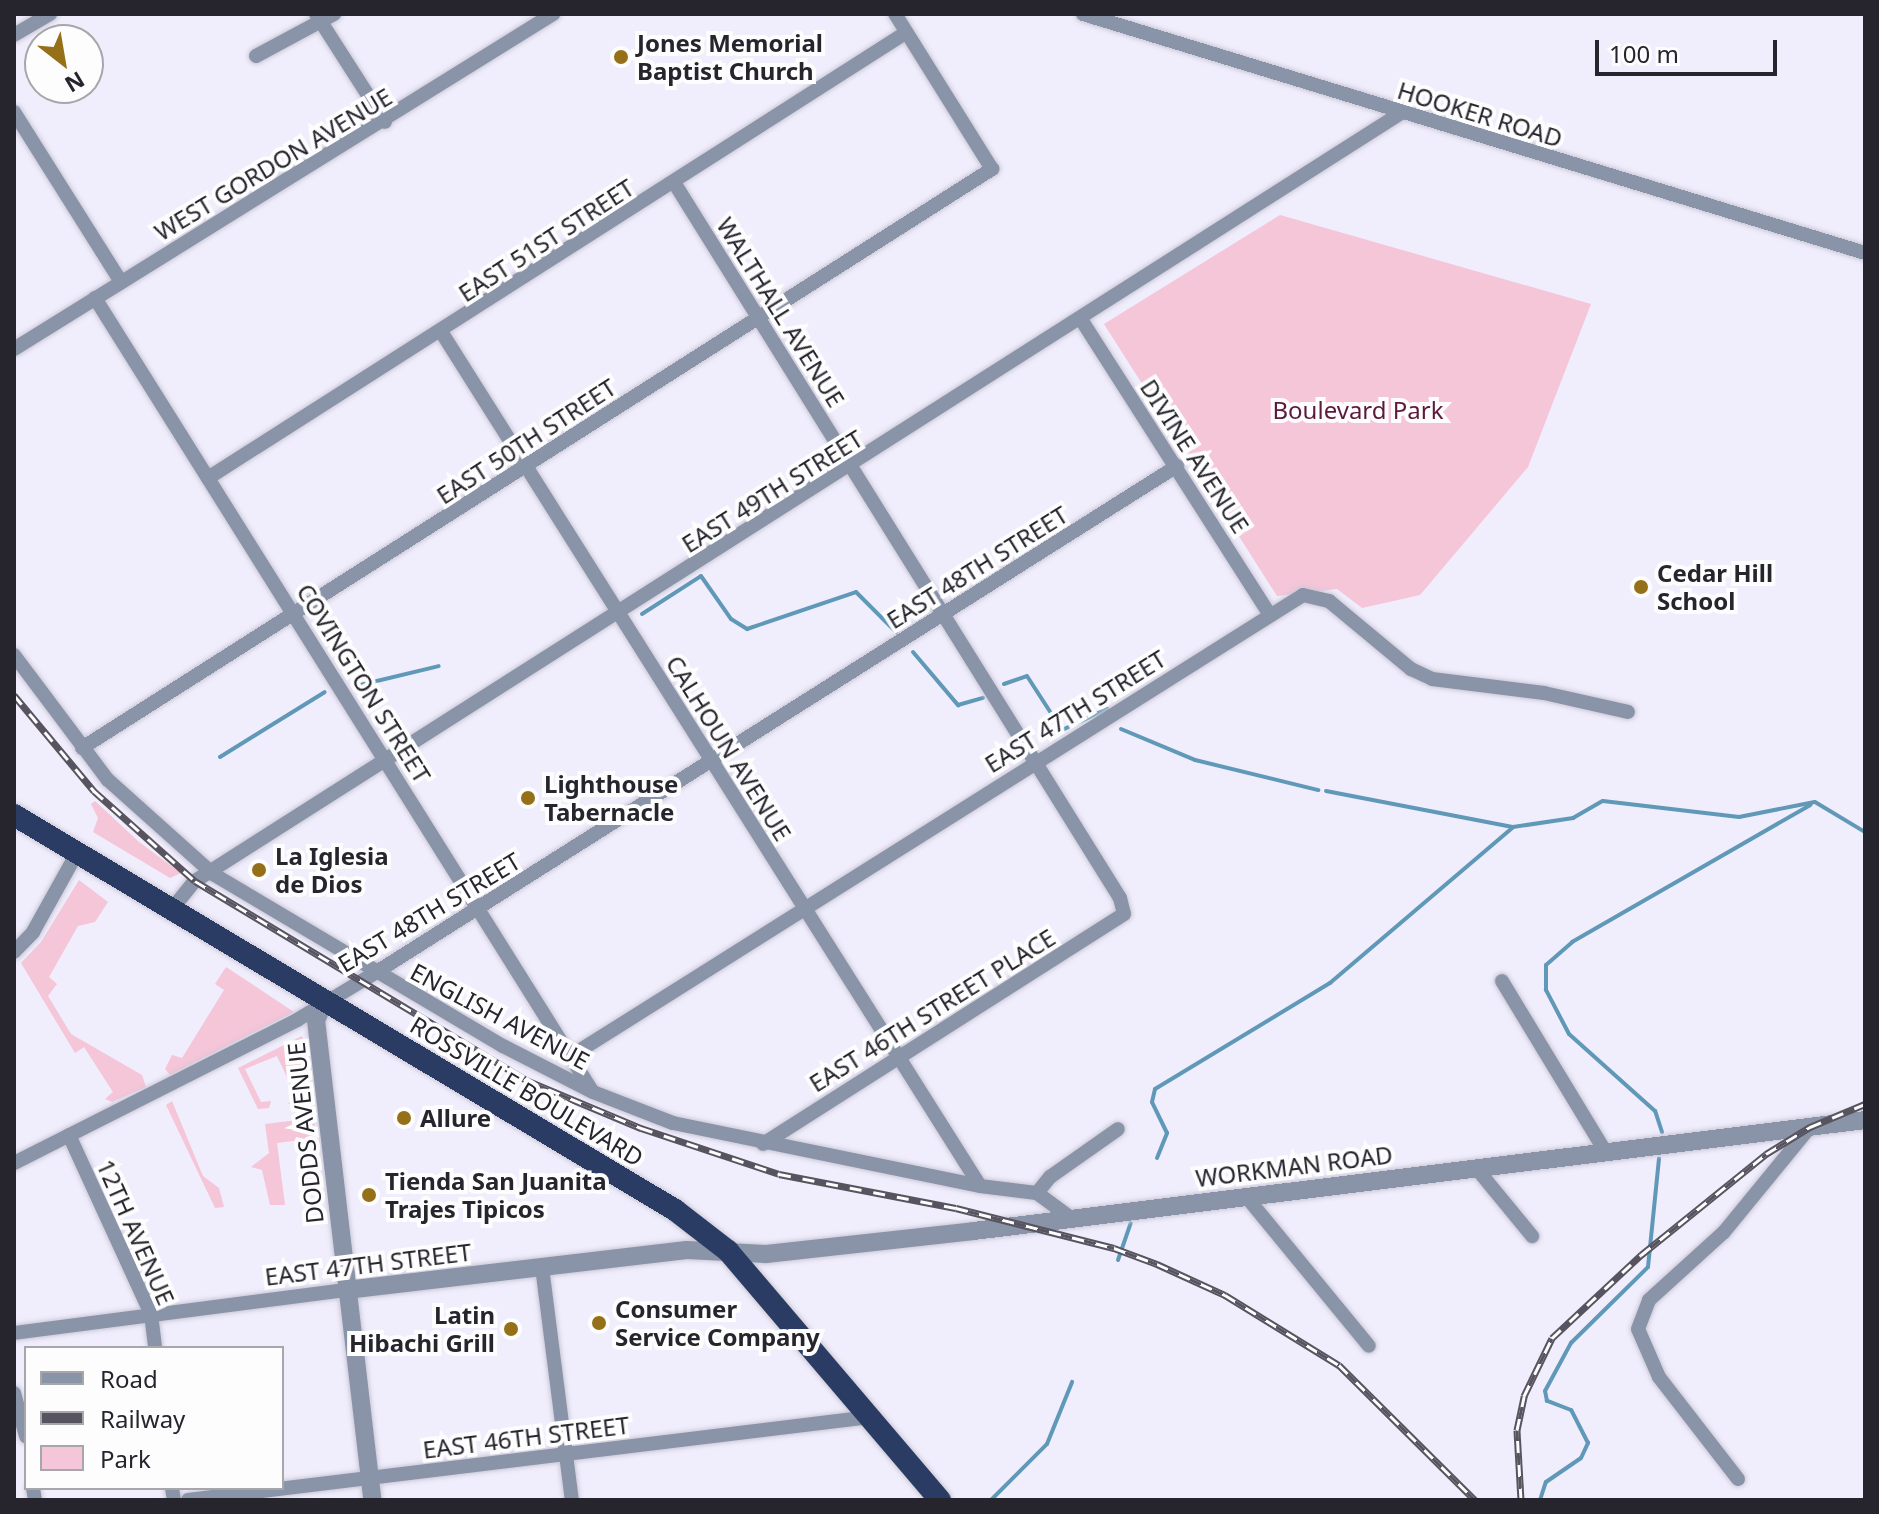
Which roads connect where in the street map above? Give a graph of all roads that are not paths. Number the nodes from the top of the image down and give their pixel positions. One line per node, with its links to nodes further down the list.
1 (50, 14): 7 (street)
2 (553, 14): 11 (street, WEST GORDON AVENUE)
3 (895, 14): 6 (street)
4 (1083, 14): 10 (street, HOOKER ROAD)
5 (324, 17): 8 (street); 11 (street)
6 (904, 34): 12 (street, EAST 51ST STREET); 16 (street, EAST 50TH STREET)
7 (14, 35)
8 (256, 56)
9 (14, 112): 14 (street)
10 (1401, 113): 13 (street, HOOKER ROAD); 17 (street, EAST 49TH STREET)
11 (385, 122): 14 (street, WEST GORDON AVENUE)
12 (675, 184): 16 (street, WALTHALL AVENUE); 18 (street, EAST 51ST STREET)
13 (1865, 253)
14 (121, 282): 15 (street, WEST GORDON AVENUE)
15 (95, 298): 19 (street, WEST GORDON AVENUE); 23 (street, COVINGTON STREET)
16 (759, 317): 21 (street, EAST 50TH STREET); 22 (street, WALTHALL AVENUE)
17 (1082, 321): 20 (street, DIVINE AVENUE); 22 (street, EAST 49TH STREET)
18 (442, 333): 21 (street, CALHOUN AVENUE); 23 (street, EAST 51ST STREET)
19 (14, 349)
20 (1177, 466): 26 (street, EAST 48TH STREET); 27 (street, DIVINE AVENUE)
21 (528, 467): 24 (street, EAST 50TH STREET); 25 (street, CALHOUN AVENUE)
22 (851, 467): 25 (street, EAST 49TH STREET); 26 (street, WALTHALL AVENUE)
23 (208, 478): 24 (street, COVINGTON STREET)
24 (295, 613): 30 (street, EAST 50TH STREET); 31 (street, COVINGTON STREET)
25 (618, 613): 31 (street, EAST 49TH STREET); 32 (street, CALHOUN AVENUE)
26 (943, 614): 32 (street, EAST 48TH STREET); 33 (street, WALTHALL AVENUE)
27 (1270, 615): 29 (street, EAST 47TH STREET); 33 (street, EAST 47TH STREET)
28 (16, 663): 30 (street, ENGLISH AVENUE)
29 (1628, 712)
30 (82, 748): 36 (street, ENGLISH AVENUE)
31 (386, 761): 36 (street, EAST 49TH STREET); 37 (street, COVINGTON STREET)
32 (711, 762): 37 (street, EAST 48TH STREET); 39 (street, CALHOUN AVENUE)
33 (1037, 763): 39 (street, EAST 47TH STREET); 40 (street, WALTHALL AVENUE)
34 (14, 815): 35 (highway, ROSSVILLE BOULEVARD)
35 (77, 853): 38 (highway, ROSSVILLE BOULEVARD); 41 (street)
36 (213, 874): 38 (street, EAST 49TH STREET); 42 (street, ENGLISH AVENUE)
37 (480, 908): 42 (street, EAST 48TH STREET); 45 (street, COVINGTON STREET)
38 (172, 909): 44 (highway, ROSSVILLE BOULEVARD)
39 (805, 910): 45 (street, EAST 47TH STREET); 46 (street, CALHOUN AVENUE)
40 (1124, 914): 46 (street, EAST 46TH STREET PLACE)
41 (14, 952)
42 (375, 973): 44 (street, EAST 48TH STREET); 47 (street, ENGLISH AVENUE)
43 (1502, 981): 53 (street)
44 (325, 1001): 51 (street, EAST 48TH STREET); 61 (highway, ROSSVILLE BOULEVARD); 63 (street, DODDS AVENUE)
45 (571, 1056): 47 (street, COVINGTON STREET)
46 (898, 1057): 52 (street, EAST 46TH STREET PLACE); 56 (street, CALHOUN AVENUE)
47 (593, 1092): 52 (street, ENGLISH AVENUE)
48 (1865, 1120): 49 (street, WORKMAN ROAD)
49 (1810, 1127): 53 (street, WORKMAN ROAD); 73 (street)
50 (1118, 1129): 57 (street)
51 (69, 1135): 54 (street, EAST 48TH STREET); 64 (street, 12TH AVENUE)
52 (763, 1144): 56 (street, ENGLISH AVENUE)
53 (1606, 1153): 55 (street, WORKMAN ROAD)
54 (14, 1163)
55 (1477, 1169): 58 (street, WORKMAN ROAD); 60 (street)
56 (980, 1186): 57 (street, ENGLISH AVENUE)
57 (1037, 1193): 59 (street, ENGLISH AVENUE)
58 (1245, 1195): 59 (street, WORKMAN ROAD); 67 (street)
59 (1071, 1218): 61 (street, WORKMAN ROAD)
60 (1532, 1236)
61 (728, 1251): 62 (street, EAST 47TH STREET); 69 (highway, ROSSVILLE BOULEVARD)
62 (542, 1267): 63 (street, EAST 47TH STREET); 71 (street)
63 (346, 1290): 64 (street, EAST 47TH STREET); 72 (street, DODDS AVENUE)
64 (151, 1314): 65 (street, EAST 47TH STREET); 66 (street, 12TH AVENUE)
65 (14, 1333)
66 (155, 1346)
67 (1369, 1346)
68 (14, 1393): 70 (street)
69 (870, 1417): 71 (street, EAST 46TH STREET); 79 (highway, ROSSVILLE BOULEVARD)
70 (24, 1429)
71 (566, 1455): 72 (street, EAST 46TH STREET); 78 (street)
72 (369, 1478): 74 (street, EAST 46TH STREET); 77 (street, DODDS AVENUE)
73 (1738, 1479)
74 (284, 1488)
75 (270, 1490): 76 (street, EAST 46TH STREET)
76 (188, 1500)
77 (372, 1500)
78 (572, 1500)
79 (940, 1500)

